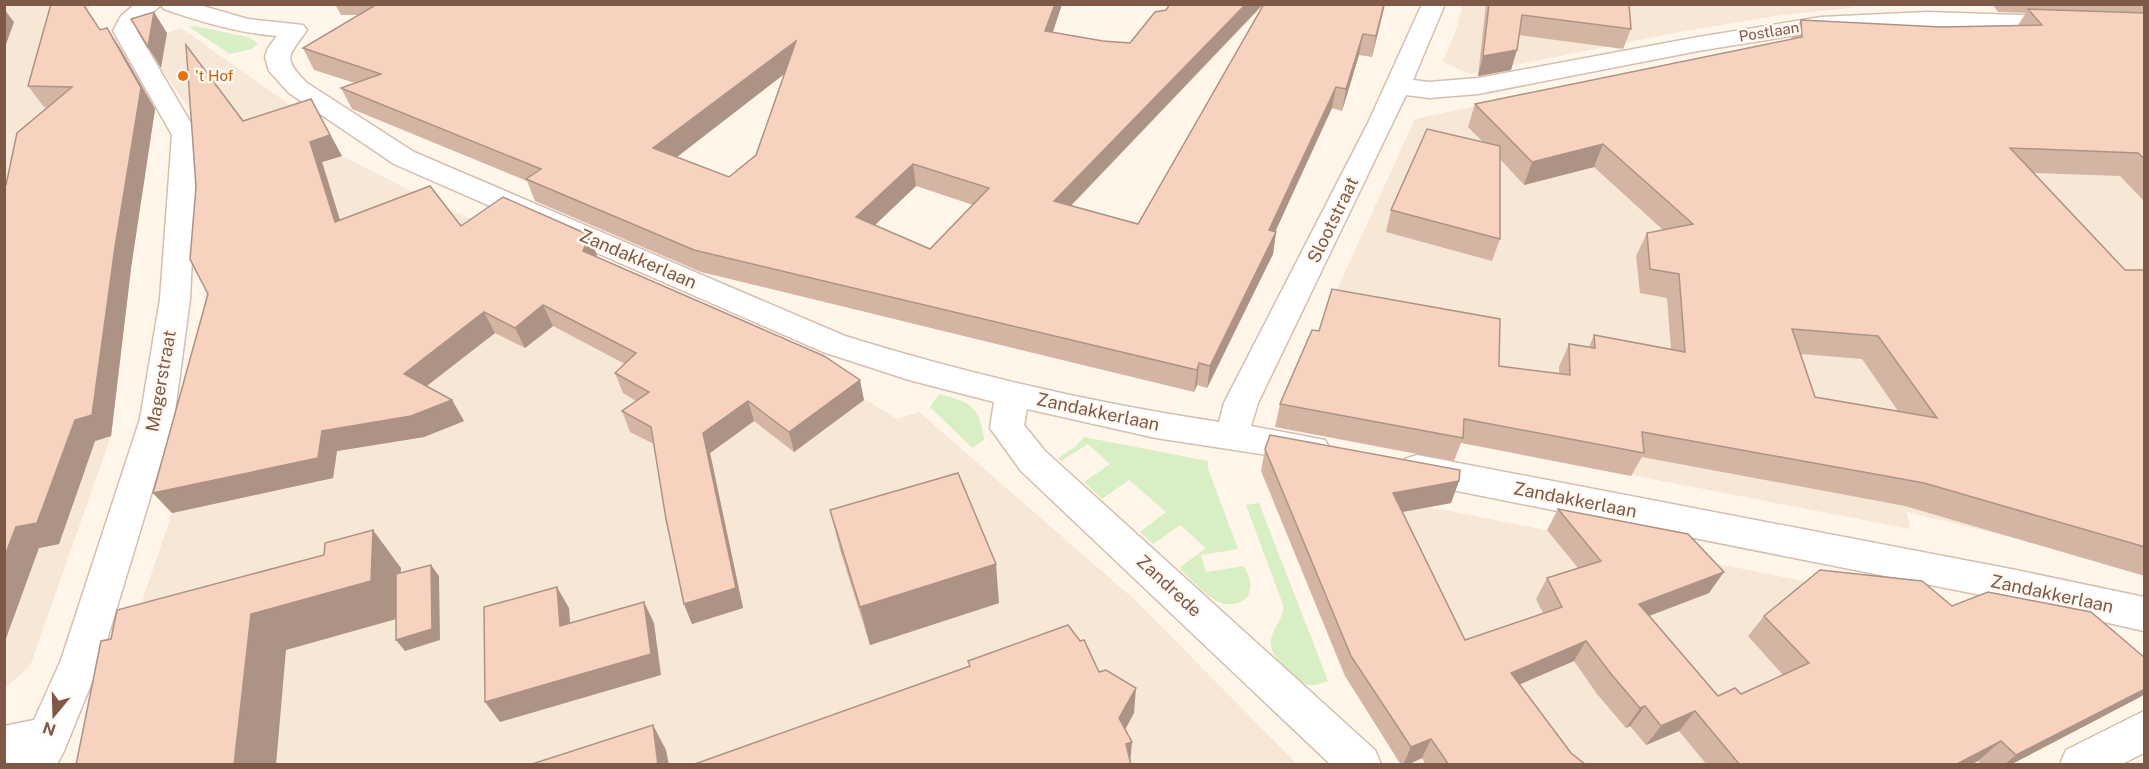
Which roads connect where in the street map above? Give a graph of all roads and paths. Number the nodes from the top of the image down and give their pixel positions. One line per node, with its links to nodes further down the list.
1 (150, 4): 15 (street, Magerstraat)
2 (172, 4): 8 (street, Zandakkerlaan)
3 (1434, 4): 7 (street, Slootstraat)
4 (1872, 4): 5 (street)
5 (1891, 20): 6 (street, Postlaan); 7 (street, Postlaan)
6 (2145, 26)
7 (1398, 86): 9 (street, Slootstraat)
8 (1012, 394): 9 (street, Zandakkerlaan); 16 (street, Zandrede)
9 (1232, 435): 10 (street, Zandakkerlaan)
10 (1340, 454)
11 (1384, 462): 12 (street, Zandakkerlaan)
12 (2145, 614)
13 (2145, 731): 17 (street)
14 (4, 746): 15 (street)
15 (43, 751)
16 (1360, 765)
17 (2081, 765)

